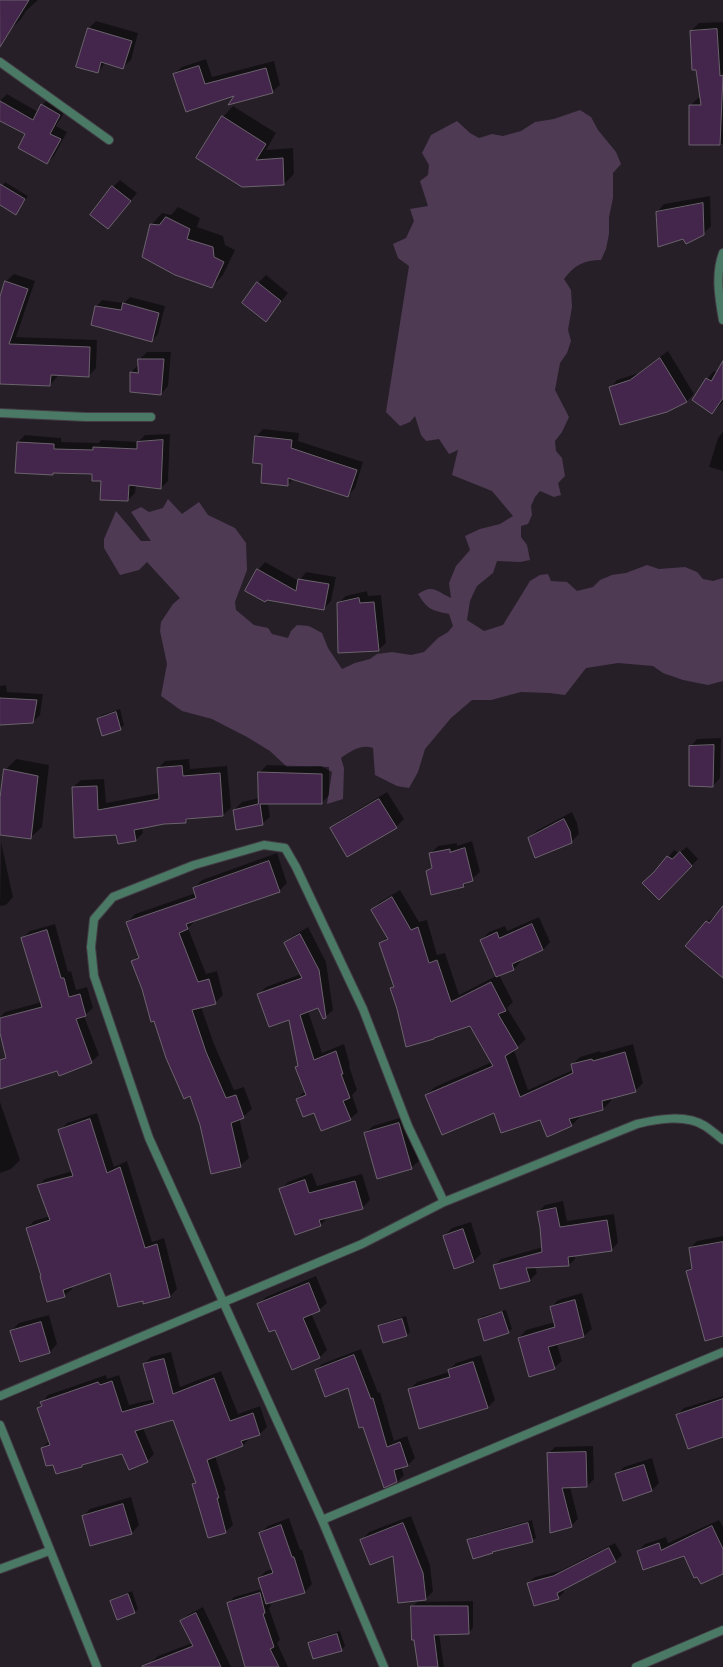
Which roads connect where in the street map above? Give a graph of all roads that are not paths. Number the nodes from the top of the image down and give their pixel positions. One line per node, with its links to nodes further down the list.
1 (0, 62): 2 (street)
2 (110, 140)
3 (723, 253): 4 (street)
4 (723, 320)
5 (0, 413): 6 (street)
6 (151, 418)
7 (723, 1140): 8 (street)
8 (444, 1202): 9 (street); 9 (street)
9 (223, 1303): 11 (street); 13 (street)
10 (723, 1352): 13 (street)
11 (0, 1396)
12 (0, 1425): 14 (street)
13 (322, 1520): 18 (street)
14 (49, 1552): 15 (street); 17 (street)
15 (0, 1569)
16 (723, 1630): 19 (street)
17 (97, 1667)
18 (384, 1667)
19 (636, 1667)

